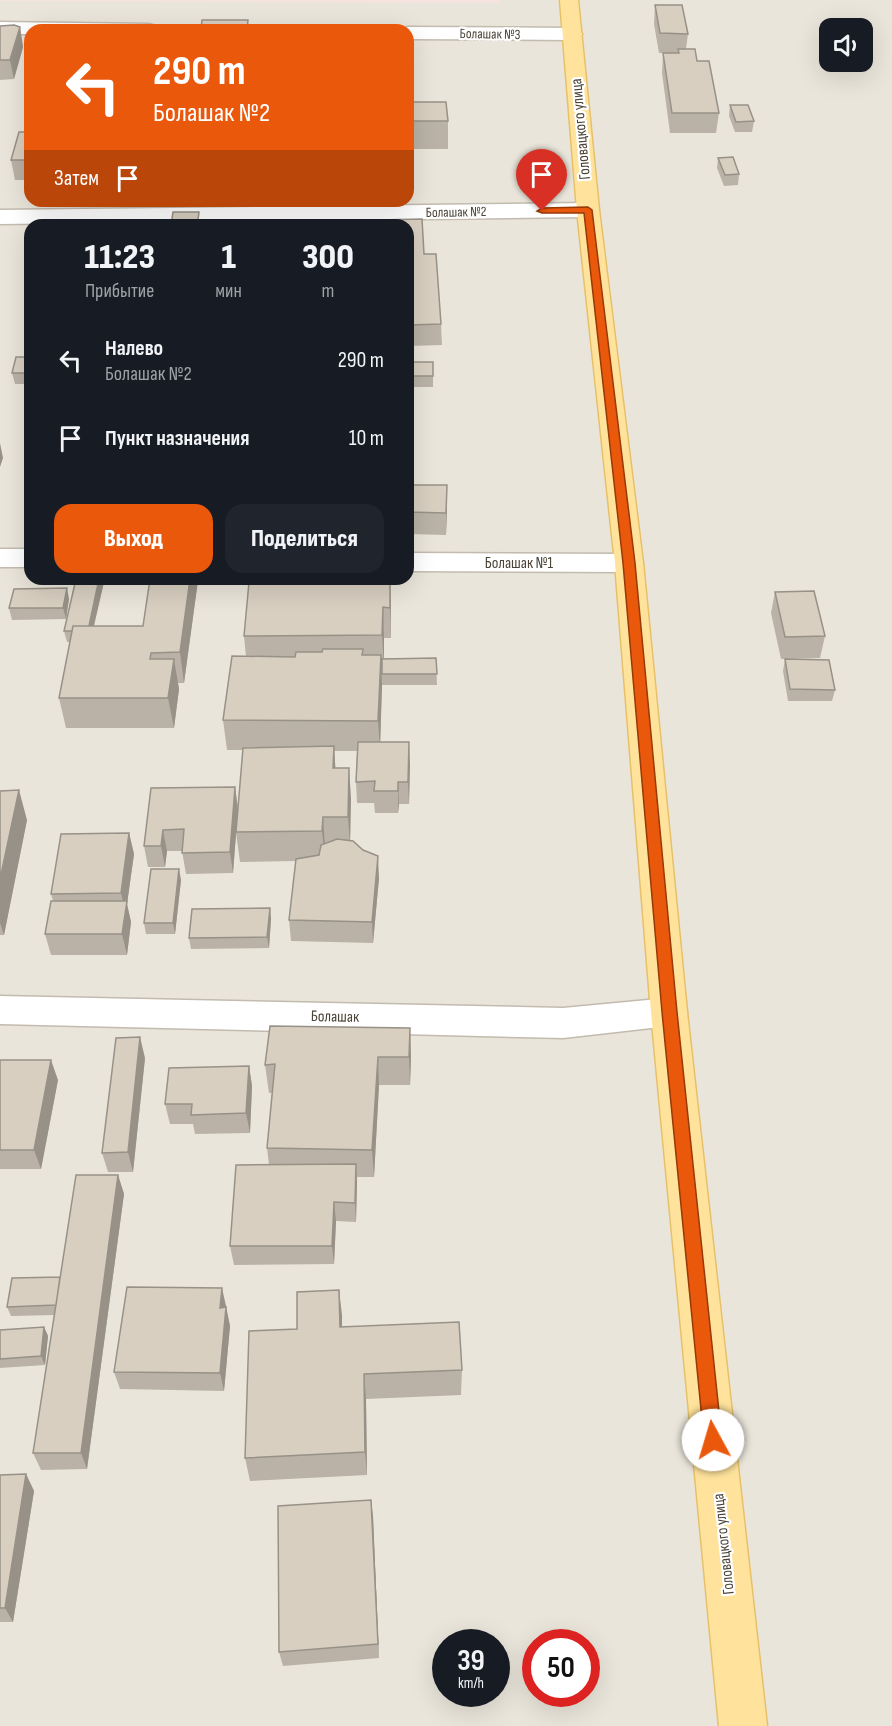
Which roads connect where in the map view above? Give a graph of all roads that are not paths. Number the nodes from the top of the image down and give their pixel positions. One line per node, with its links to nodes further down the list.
1 (568, 0): 5 (main road, Головацкого улица)
2 (0, 28): 3 (street)
3 (24, 28)
4 (414, 33): 5 (street, Болашак №3)
5 (572, 34): 6 (main road, Головацкого улица)
6 (588, 210): 7 (street, Болашак №2); 11 (main road, Головацкого улица)
7 (0, 217)
8 (0, 558): 9 (street)
9 (24, 558)
10 (414, 562): 11 (street, Болашак №1)
11 (629, 563): 13 (main road, Головацкого улица)
12 (0, 1010): 13 (street, Болашак)
13 (669, 1012): 14 (main road, Головацкого улица)
14 (742, 1726)

